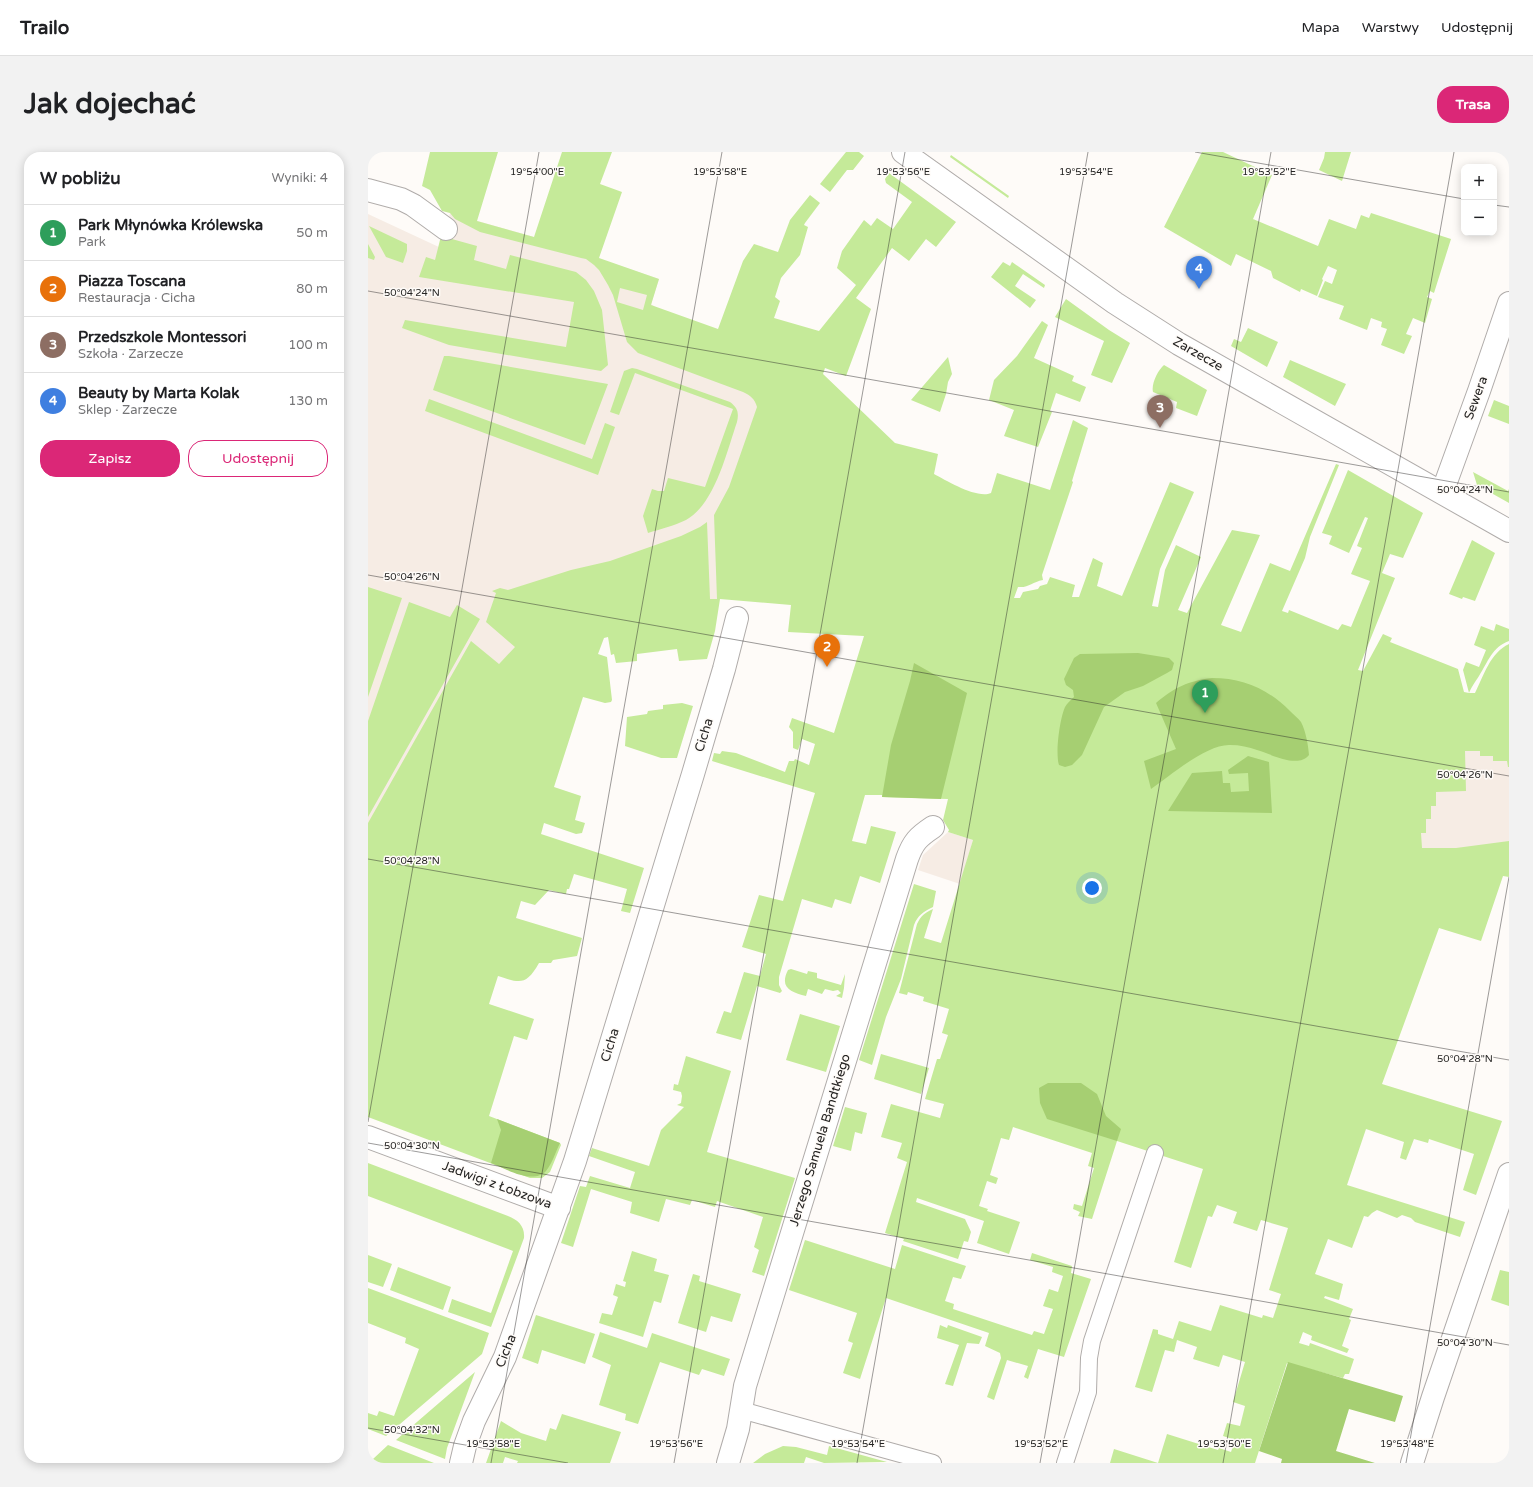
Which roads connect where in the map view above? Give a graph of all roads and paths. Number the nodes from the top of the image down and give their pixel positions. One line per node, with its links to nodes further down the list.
1 (903, 152): 5 (street, Zarzecze)
2 (368, 190): 3 (street)
3 (446, 229)
4 (1509, 303): 5 (street, Sewera)
5 (1442, 492): 6 (street, Zarzecze)
6 (1509, 531)
7 (737, 618): 12 (street, Cicha)
8 (933, 826): 13 (street, Jerzego Samuela Bandtkiego)
9 (368, 1137): 12 (street, Jadwigi z Łobzowa)
10 (1155, 1153): 17 (lane)
11 (1509, 1174): 18 (street)
12 (559, 1208): 14 (street, Cicha)
13 (741, 1410): 15 (street, Jerzego Samuela Bandtkiego); 16 (lane)
14 (461, 1463)
15 (728, 1463)
16 (933, 1463)
17 (1065, 1463)
18 (1412, 1463)

